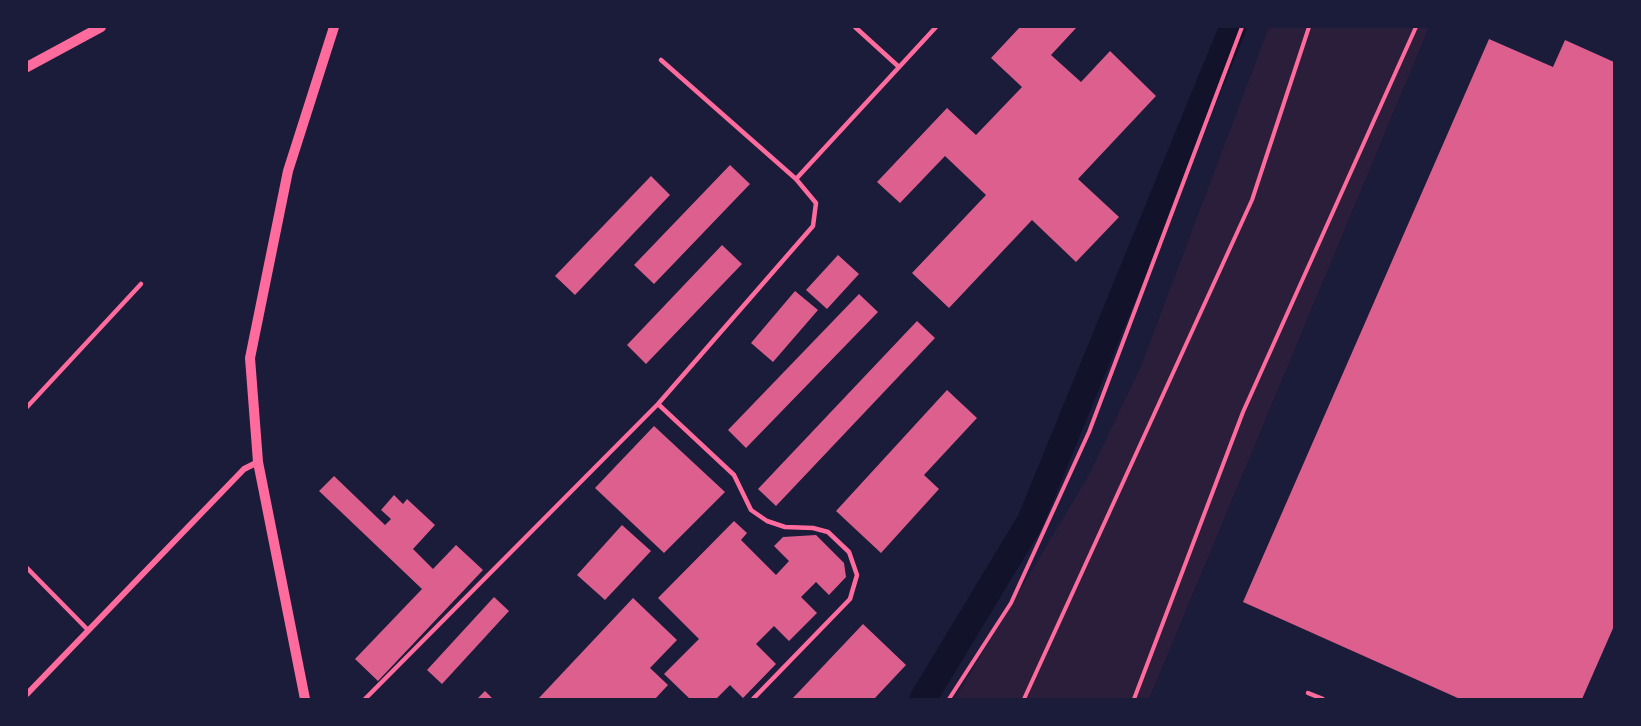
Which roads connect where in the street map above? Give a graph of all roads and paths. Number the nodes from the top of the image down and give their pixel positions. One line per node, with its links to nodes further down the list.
1 (101, 27): 9 (street)
2 (334, 27): 15 (street)
3 (855, 27): 10 (lane)
4 (936, 27): 10 (lane)
5 (1242, 27): 23 (path)
6 (1309, 27): 24 (path)
7 (1416, 27): 25 (path)
8 (661, 60): 11 (lane)
9 (27, 67)
10 (899, 67): 11 (lane)
11 (796, 179): 13 (lane)
12 (141, 284): 14 (lane)
13 (658, 404): 21 (lane); 22 (lane)
14 (27, 407)
15 (258, 462): 17 (street); 20 (street)
16 (27, 568): 17 (lane)
17 (88, 630): 19 (street)
18 (1308, 693): 26 (lane)
19 (27, 694)
20 (306, 699)
21 (365, 699)
22 (753, 699)
23 (950, 699)
24 (1024, 699)
25 (1134, 699)
26 (1323, 699)

